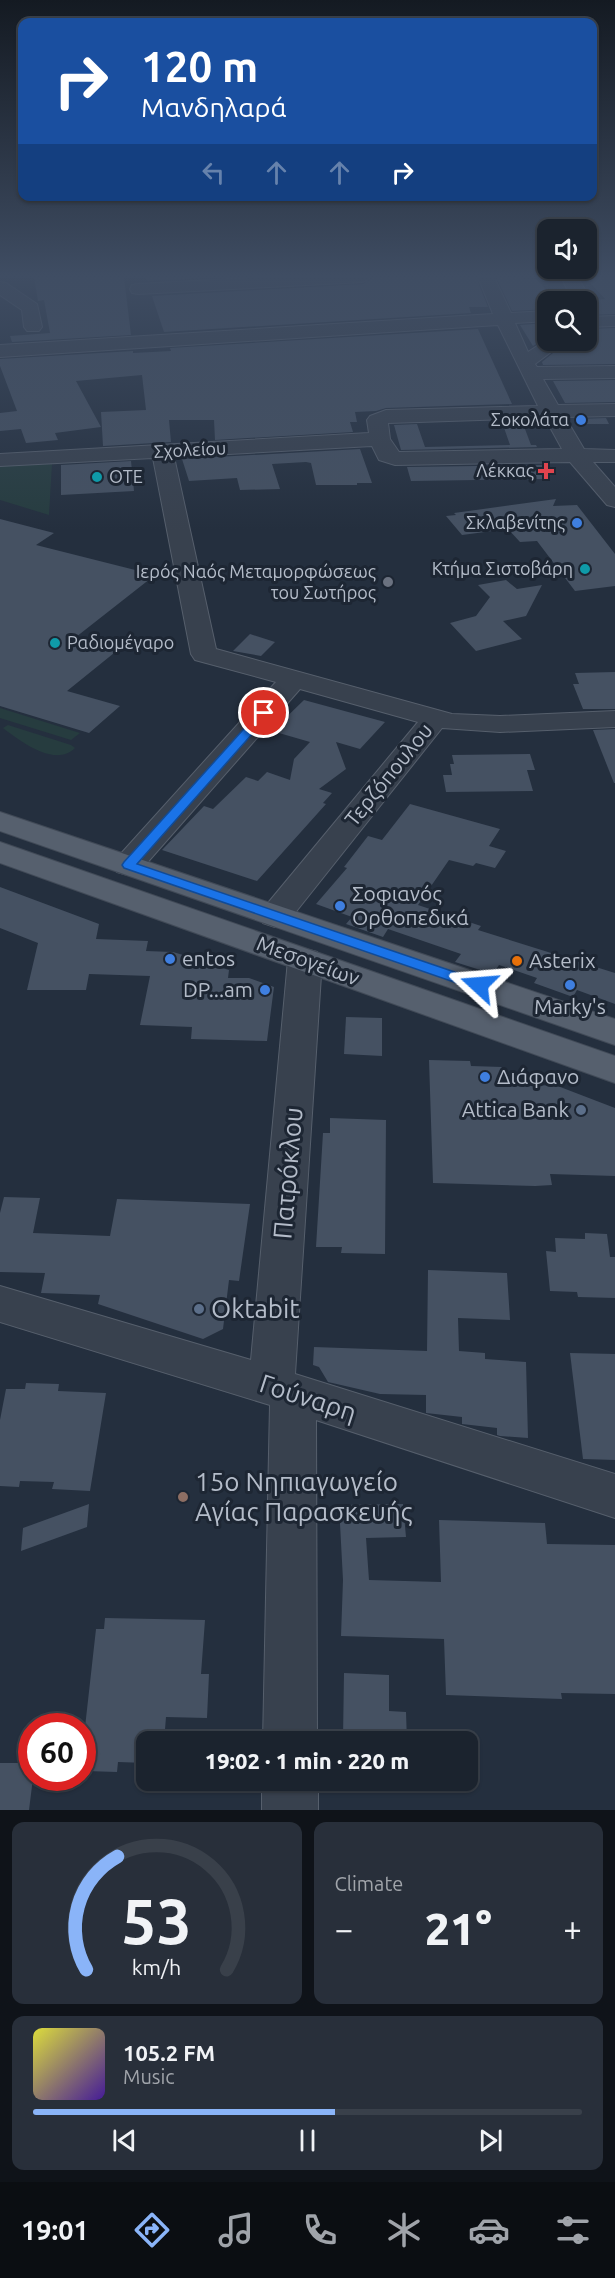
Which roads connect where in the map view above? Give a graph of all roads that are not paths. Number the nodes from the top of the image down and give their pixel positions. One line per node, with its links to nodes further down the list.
1 (524, 361): 3 (street)
2 (534, 361): 3 (street)
3 (527, 368): 4 (street); 6 (street)
4 (615, 372)
5 (615, 410): 6 (street)
6 (551, 411): 7 (street); 9 (street)
7 (380, 439): 8 (street, Σχολείου); 9 (street)
8 (162, 451): 11 (street, Σχολείου); 13 (street)
9 (577, 455): 10 (street); 12 (street)
10 (615, 456)
11 (0, 460)
12 (615, 500)
13 (296, 678): 14 (street); 18 (street)
14 (435, 719): 15 (street, Τερζόπουλου); 19 (street, Τερζόπουλου)
15 (615, 719)
16 (0, 821): 18 (main road, Μεσογείων)
17 (0, 852): 20 (main road, Μεσογείων)
18 (128, 865): 19 (main road, Μεσογείων)
19 (275, 916): 21 (main road, Μεσογείων)
20 (305, 960): 22 (main road, Μεσογείων); 24 (street, Πατρόκλου)
21 (615, 1032)
22 (615, 1070)
23 (0, 1304): 24 (street, Γούναρη)
24 (282, 1390): 25 (street, Γούναρη); 26 (street, Πατρόκλου)
25 (615, 1496)
26 (290, 1731)
27 (290, 1791): 28 (street)
28 (290, 1810)

